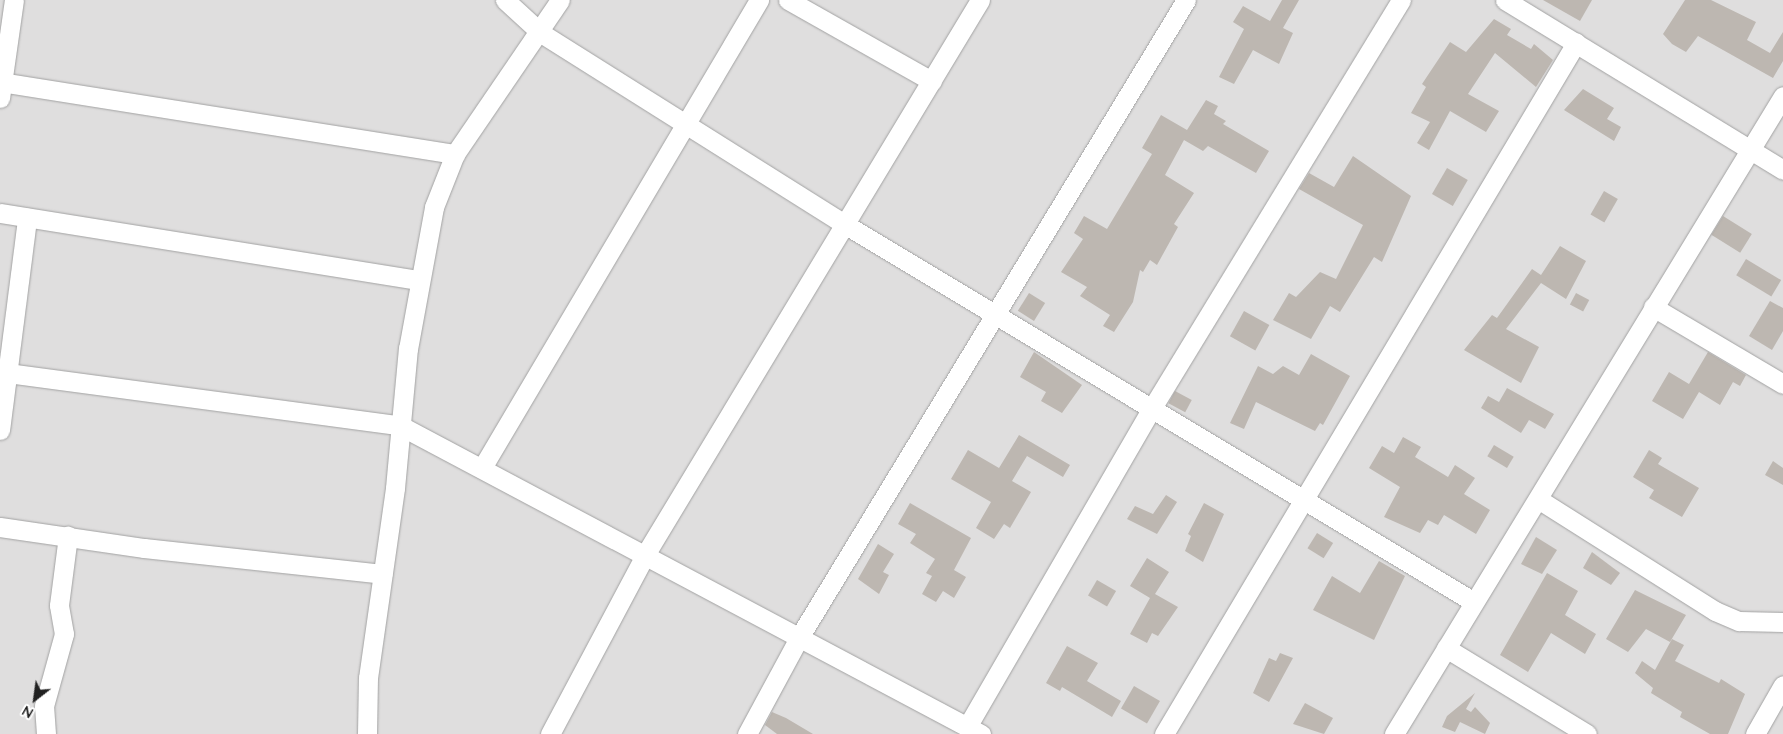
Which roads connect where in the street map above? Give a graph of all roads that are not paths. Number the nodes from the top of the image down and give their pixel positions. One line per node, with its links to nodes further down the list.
1 (14, 0): 13 (street)
2 (505, 0): 10 (street)
3 (560, 0): 10 (street)
4 (759, 0): 15 (street)
5 (788, 0): 12 (street)
6 (980, 0): 12 (street)
7 (1186, 0): 24 (street)
8 (1505, 0): 11 (street)
9 (1398, 1): 27 (street)
10 (540, 33): 15 (street); 17 (street)
11 (1576, 43): 16 (street); 32 (street)
12 (932, 82): 21 (street)
13 (1, 88): 17 (street)
14 (1783, 96): 16 (street)
15 (684, 122): 21 (street); 30 (street)
16 (1751, 150): 18 (street); 23 (street)
17 (455, 154): 22 (street)
18 (1783, 170)
19 (0, 213): 20 (street)
20 (27, 218): 22 (street); 25 (street)
21 (846, 225): 24 (street); 35 (street)
22 (420, 280): 28 (street)
23 (1653, 307): 26 (street); 31 (street)
24 (996, 316): 27 (street); 39 (street)
25 (4, 372): 28 (street); 29 (street)
26 (1783, 384)
27 (1152, 408): 32 (street); 42 (street)
28 (399, 425): 30 (street); 36 (street)
29 (0, 430)
30 (482, 468): 35 (street)
31 (1538, 499): 37 (street); 38 (street)
32 (1306, 502): 37 (street); 47 (street)
33 (0, 527): 34 (street)
34 (68, 536): 36 (street); 43 (street)
35 (645, 554): 39 (street); 45 (street)
36 (383, 574): 44 (street)
37 (1474, 602): 40 (street)
38 (1783, 622)
39 (800, 636): 42 (street); 46 (street)
40 (1446, 648): 48 (street); 49 (street)
41 (1783, 685): 50 (street)
42 (961, 729)
43 (46, 734)
44 (367, 734)
45 (550, 734)
46 (747, 734)
47 (1164, 734)
48 (1394, 734)
49 (1587, 734)
50 (1756, 734)

